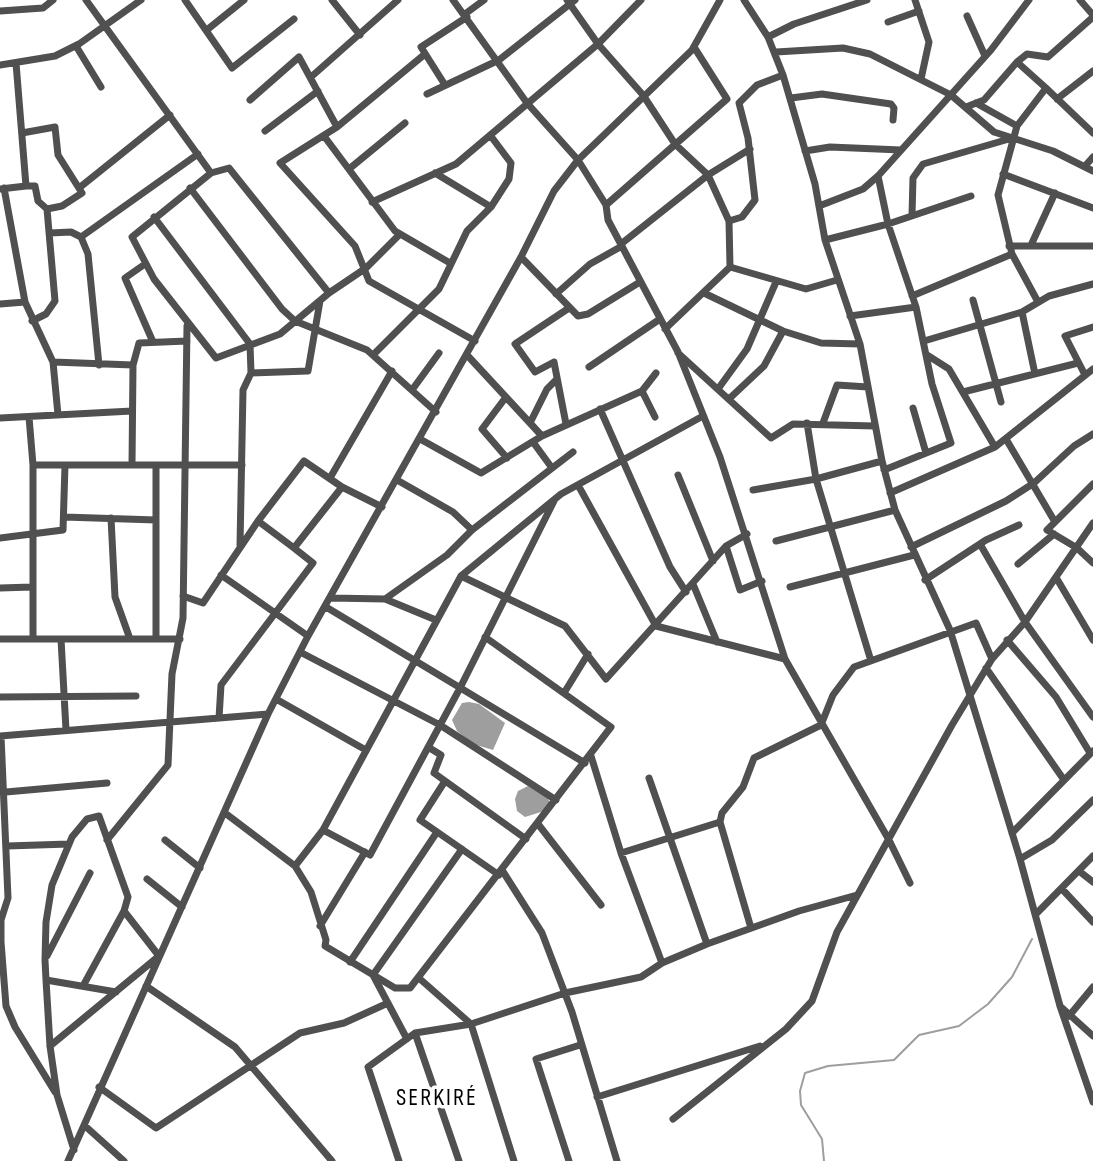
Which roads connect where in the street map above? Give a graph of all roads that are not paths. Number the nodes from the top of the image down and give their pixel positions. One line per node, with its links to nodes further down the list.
1 (1, 0): 19 (street)
2 (53, 0): 19 (street)
3 (86, 0): 26 (street)
4 (141, 0): 26 (street)
5 (185, 0): 27 (street)
6 (244, 0): 27 (street)
7 (332, 0): 28 (street)
8 (453, 0): 21 (street)
9 (484, 0): 21 (street)
10 (641, 0): 30 (street)
11 (720, 0): 32 (street)
12 (867, 0): 29 (street)
13 (915, 0): 20 (street)
14 (1029, 0): 35 (street)
15 (1080, 0): 23 (street)
16 (746, 1): 29 (street)
17 (393, 2): 28 (street)
18 (571, 2): 30 (street); 36 (street)
19 (1, 11)
20 (919, 11): 25 (street); 43 (street)
21 (466, 16): 34 (street); 36 (street)
22 (967, 16): 35 (street)
23 (1093, 16): 37 (street)
24 (293, 19): 27 (street)
25 (888, 22)
26 (106, 26): 31 (street); 57 (street)
27 (208, 29)
28 (360, 35): 42 (street)
29 (768, 37): 33 (street)
30 (598, 44): 49 (street); 54 (street)
31 (76, 46): 38 (street); 45 (street)
32 (694, 47): 49 (street); 68 (street)
33 (776, 52): 41 (street); 43 (street)
34 (425, 54): 44 (street); 61 (street)
35 (985, 57): 50 (street)
36 (499, 60): 44 (street); 54 (street)
37 (1017, 62): 46 (street); 55 (street)
38 (16, 63): 39 (street); 63 (street)
39 (0, 65)
40 (1093, 71): 52 (street)
41 (783, 75): 51 (street); 69 (street)
42 (311, 77): 47 (street); 53 (street)
43 (921, 79): 50 (street)
44 (445, 85): 48 (street)
45 (101, 87)
46 (1046, 88): 52 (street); 60 (street)
47 (318, 91): 61 (street); 62 (street)
48 (427, 94)
49 (643, 95): 68 (street); 74 (street)
50 (951, 95): 56 (street); 70 (street)
51 (790, 98): 58 (street); 71 (street)
52 (1057, 99): 64 (street)
53 (250, 100)
54 (527, 103): 65 (street); 74 (street)
55 (976, 103): 56 (street); 60 (street)
56 (966, 107): 67 (street)
57 (170, 115): 72 (street); 84 (street)
58 (893, 120)
59 (405, 123): 76 (street)
60 (1017, 126): 67 (street)
61 (337, 127): 66 (street)
62 (265, 131)
63 (22, 133): 83 (street); 84 (street)
64 (1093, 133)
65 (490, 135): 79 (street); 91 (street)
66 (324, 136): 76 (street); 111 (street)
67 (1012, 139): 75 (street); 80 (street); 95 (street)
68 (675, 144): 81 (street); 90 (street)
69 (750, 149): 81 (street); 97 (street)
70 (901, 150): 71 (street); 82 (street)
71 (805, 151): 92 (street)
72 (198, 154): 78 (street); 101 (street)
73 (1093, 157): 75 (street)
74 (578, 160): 90 (street); 107 (street)
75 (1085, 166): 77 (street)
76 (349, 169): 89 (street)
77 (1093, 171)
78 (211, 173): 85 (street); 116 (street)
79 (435, 173): 89 (street); 91 (street)
80 (1003, 174): 87 (street); 106 (street)
81 (709, 175): 97 (street); 104 (street)
82 (878, 176): 92 (street); 98 (street)
83 (26, 186): 86 (street); 94 (street)
84 (79, 188): 94 (street)
85 (190, 188): 96 (street); 133 (street)
86 (2, 189): 122 (street)
87 (1055, 193): 93 (street); 103 (street)
88 (971, 196): 95 (street)
89 (372, 202): 100 (street)
90 (606, 205): 104 (street)
91 (491, 206): 108 (street)
92 (819, 206): 102 (street)
93 (1093, 208)
94 (47, 209): 99 (street)
95 (912, 215): 98 (street)
96 (154, 217): 109 (street); 144 (street)
97 (729, 222): 110 (street)
98 (888, 224): 102 (street); 119 (street)
99 (50, 233): 101 (street); 132 (street)
100 (400, 234): 108 (street); 111 (street)
101 (80, 237): 153 (street)
102 (825, 240): 112 (street)
103 (1032, 243): 105 (street); 106 (street)
104 (621, 245): 113 (street); 118 (street)
105 (1093, 246)
106 (1010, 250): 119 (street); 123 (street)
107 (521, 257): 118 (street); 141 (street)
108 (450, 263): 127 (street)
109 (145, 264): 135 (street); 143 (street)
110 (730, 267): 114 (street); 117 (street)
111 (366, 268): 116 (street); 127 (street)
112 (837, 280): 114 (street); 129 (street)
113 (640, 282): 126 (street); 130 (street)
114 (776, 282): 131 (street)
115 (1093, 284): 123 (street)
116 (329, 293): 121 (street)
117 (704, 293): 131 (street); 138 (street)
118 (556, 294): 126 (street)
119 (912, 296): 125 (street)
120 (973, 300): 134 (street)
121 (320, 301): 133 (street); 136 (street)
122 (25, 302): 124 (street); 132 (street)
123 (1038, 302): 128 (street)
124 (0, 304)
125 (916, 307): 129 (street); 142 (street)
126 (569, 308): 162 (street)
127 (418, 309): 141 (street); 148 (street)
128 (1022, 312): 134 (street); 160 (street)
129 (850, 316): 145 (street)
130 (660, 319): 138 (street); 155 (street)
131 (761, 320): 139 (street); 165 (street)
132 (32, 321): 151 (street)
133 (295, 321): 136 (street); 144 (street)
134 (981, 323): 142 (street); 163 (street)
135 (187, 326): 140 (street); 144 (street)
136 (314, 327): 148 (street); 158 (street)
137 (1093, 327): 152 (street)
138 (665, 329): 146 (street)
139 (783, 331): 145 (street); 170 (street)
140 (187, 341): 143 (street); 200 (street)
141 (475, 341): 149 (street)
142 (924, 341): 150 (street)
143 (153, 342): 154 (street)
144 (250, 344): 158 (street)
145 (860, 344): 164 (street)
146 (678, 352): 165 (street); 177 (street)
147 (439, 353): 166 (street)
148 (373, 355): 157 (street)
149 (467, 355): 169 (street); 175 (street)
150 (927, 355): 168 (street); 193 (street)
151 (52, 362): 153 (street); 176 (street)
152 (1078, 363): 160 (street); 161 (street)
153 (99, 365): 154 (street)
154 (133, 365): 174 (street)
155 (589, 367)
156 (1093, 369): 161 (street)
157 (392, 371): 166 (street); 205 (street)
158 (251, 373): 201 (street)
159 (656, 373): 167 (street)
160 (1035, 374): 163 (street)
161 (1085, 375): 189 (street)
162 (557, 379): 181 (street); 183 (street)
163 (998, 383): 168 (street); 171 (street)
164 (868, 387): 182 (street); 185 (street)
165 (718, 389): 170 (street)
166 (412, 390): 175 (street)
167 (642, 391): 173 (street); 179 (street)
168 (963, 392): 191 (street)
169 (506, 397): 181 (street); 194 (street)
170 (730, 398): 184 (street)
171 (1001, 402)
172 (913, 408): 193 (street)
173 (600, 409): 183 (street); 195 (street)
174 (131, 411): 176 (street); 198 (street)
175 (436, 412): 188 (street)
176 (58, 415): 178 (street)
177 (703, 416): 195 (street); 227 (street)
178 (29, 417): 180 (street); 196 (street)
179 (655, 417)
180 (0, 418)
181 (530, 423): 187 (street)
182 (823, 423): 184 (street); 185 (street)
183 (566, 424): 187 (street)
184 (807, 424): 206 (street)
185 (875, 426): 202 (street)
186 (1093, 434): 208 (street)
187 (542, 436): 190 (street)
188 (420, 439): 194 (street); 207 (street)
189 (1006, 439): 191 (street); 208 (street)
190 (533, 442): 194 (street); 203 (street)
191 (995, 447): 213 (street)
192 (573, 452): 203 (street)
193 (926, 453): 202 (street)
194 (507, 458)
195 (623, 460): 210 (street); 250 (street)
196 (33, 465): 197 (street); 226 (street)
197 (65, 465): 198 (street); 217 (street)
198 (132, 465): 199 (street)
199 (156, 465): 200 (street); 219 (street)
200 (185, 465): 201 (street); 251 (street)
201 (242, 465): 233 (street)
202 (883, 466): 206 (street); 213 (street)
203 (552, 468): 225 (street)
204 (678, 475): 237 (street)
205 (330, 478): 211 (street); 220 (street)
206 (816, 479): 212 (street); 224 (street)
207 (397, 480): 215 (street); 225 (street)
208 (1034, 483): 221 (street); 236 (street)
209 (1093, 484): 221 (street)
210 (578, 485): 214 (street); 259 (street)
211 (342, 487): 215 (street); 234 (street)
212 (753, 490)
213 (890, 493): 216 (street)
214 (556, 498): 242 (street); 253 (street)
215 (382, 507): 252 (street)
216 (895, 510): 224 (street); 236 (street)
217 (64, 517): 218 (street); 226 (street)
218 (111, 519): 219 (street); 266 (street)
219 (156, 520): 267 (street)
220 (258, 521): 233 (street); 234 (street)
221 (1055, 522): 228 (street)
222 (1093, 523): 235 (street)
223 (1019, 525): 231 (street)
224 (831, 528): 230 (street); 240 (street)
225 (472, 530): 254 (street)
226 (33, 534): 229 (street); 247 (street)
227 (747, 534): 232 (street); 245 (street)
228 (1054, 534): 235 (street); 239 (street)
229 (0, 538)
230 (776, 541)
231 (979, 544): 244 (street); 258 (street)
232 (726, 546): 237 (street); 245 (street)
233 (240, 547): 241 (street)
234 (294, 548): 256 (street)
235 (1077, 548): 238 (street); 243 (street)
236 (913, 551): 240 (street); 244 (street)
237 (713, 561): 246 (street)
238 (1093, 563)
239 (1018, 564)
240 (844, 573): 248 (street); 277 (street)
241 (221, 575): 251 (street); 256 (street)
242 (461, 576): 253 (street); 257 (street)
243 (1057, 579): 258 (street); 270 (street)
244 (925, 580): 260 (street)
245 (762, 581): 274 (street)
246 (693, 584): 250 (street); 271 (street)
247 (32, 587): 249 (street); 264 (street)
248 (790, 587)
249 (0, 588)
250 (686, 592): 259 (street)
251 (183, 596): 268 (street)
252 (331, 598): 254 (street); 255 (street)
253 (504, 598): 262 (street); 273 (street)
254 (385, 599): 257 (street)
255 (326, 607): 261 (street); 276 (street)
256 (276, 614): 261 (street); 289 (street)
257 (436, 620): 276 (street)
258 (1025, 622): 269 (street); 288 (street)
259 (656, 626): 271 (street); 273 (street)
260 (950, 630): 275 (street); 277 (street); 282 (street)
261 (308, 636): 272 (street)
262 (485, 637): 279 (street); 280 (street)
263 (0, 639): 264 (street)
264 (33, 639): 265 (street)
265 (61, 639): 266 (street); 284 (street)
266 (130, 639): 267 (street)
267 (156, 639): 268 (street)
268 (180, 639): 290 (street)
269 (1007, 640): 275 (street); 297 (street)
270 (1093, 640)
271 (717, 642): 274 (street)
272 (300, 652): 285 (street); 286 (street)
273 (588, 654): 280 (street)
274 (785, 659): 292 (street)
275 (992, 659): 278 (street)
276 (414, 660): 279 (street); 286 (street)
277 (871, 662): 292 (street)
278 (986, 668): 282 (street); 302 (street)
279 (460, 688): 291 (street); 299 (street)
280 (564, 693): 298 (street)
281 (136, 696): 284 (street)
282 (970, 696): 313 (street); 318 (street)
283 (0, 697): 284 (street)
284 (64, 697): 293 (street)
285 (276, 699): 287 (street); 296 (street)
286 (391, 701): 291 (street); 296 (street)
287 (268, 714): 289 (street); 308 (street)
288 (1093, 716)
289 (219, 718): 290 (street)
290 (170, 721): 293 (street); 316 (street)
291 (440, 725): 295 (street); 305 (street)
292 (821, 725): 309 (street); 318 (street)
293 (66, 730): 294 (street)
294 (1, 736): 304 (street)
295 (428, 747): 301 (street); 322 (street)
296 (364, 749): 311 (street)
297 (1092, 752): 302 (street)
298 (591, 756): 299 (street); 323 (street)
299 (585, 763): 305 (street)
300 (649, 778): 314 (street)
301 (444, 780): 312 (street); 315 (street)
302 (1064, 780): 313 (street)
303 (107, 783): 304 (street)
304 (6, 792): 307 (street)
305 (556, 800): 310 (street)
306 (1093, 800): 326 (street)
307 (3, 802): 320 (street)
308 (225, 813): 327 (street); 328 (street)
309 (720, 822): 314 (street); 344 (street)
310 (538, 824): 315 (street); 337 (street)
311 (323, 830): 322 (street); 327 (street)
312 (438, 832): 321 (street); 348 (street)
313 (1012, 833): 326 (street)
314 (670, 838): 323 (street); 345 (street)
315 (526, 839): 331 (street)
316 (107, 840): 319 (street); 339 (street)
317 (165, 840): 328 (street)
318 (889, 840): 334 (street); 336 (street)
319 (69, 844): 320 (street); 347 (street)
320 (7, 846): 325 (street)
321 (462, 849): 331 (street); 350 (street)
322 (365, 852): 343 (street)
323 (621, 853): 349 (street)
324 (1093, 856): 329 (street)
325 (3, 858): 341 (street)
326 (1020, 859): 340 (street)
327 (295, 866): 343 (street)
328 (200, 868): 338 (street)
329 (1079, 872): 333 (street); 335 (street)
330 (90, 873): 347 (street)
331 (500, 873): 351 (street); 357 (street)
332 (147, 878): 338 (street)
333 (1093, 882)
334 (909, 883)
335 (1062, 889): 340 (street); 342 (street)
336 (858, 895): 344 (street); 364 (street)
337 (601, 905)
338 (182, 907): 346 (street)
339 (124, 911): 346 (street); 353 (street)
340 (1036, 914): 359 (street)
341 (1, 920): 369 (street)
342 (1093, 922)
343 (320, 926): 348 (street)
344 (751, 928): 345 (street)
345 (707, 944): 349 (street)
346 (159, 956): 354 (street); 356 (street)
347 (45, 960): 352 (street)
348 (350, 962): 350 (street)
349 (662, 963): 357 (street)
350 (373, 975): 351 (street); 358 (street)
351 (420, 979): 360 (street)
352 (46, 980): 353 (street); 366 (street)
353 (83, 986): 356 (street)
354 (146, 986): 367 (street); 368 (street)
355 (1093, 987): 359 (street)
356 (116, 992): 366 (street)
357 (565, 993): 360 (street); 365 (street)
358 (388, 1003): 363 (street); 367 (street)
359 (1068, 1017): 362 (street); 371 (street)
360 (471, 1024): 361 (street); 380 (street)
361 (415, 1033): 363 (street); 379 (street)
362 (1093, 1036)
363 (407, 1039): 378 (street)
364 (767, 1043): 370 (street); 372 (street)
365 (580, 1045): 370 (street); 381 (street)
366 (50, 1046): 369 (street)
367 (252, 1066): 368 (street); 377 (street)
368 (99, 1087): 373 (street)
369 (57, 1095): 374 (street)
370 (597, 1097): 382 (street)
371 (1092, 1099)
372 (673, 1119)
373 (84, 1125): 374 (street); 376 (street)
374 (74, 1150): 375 (street)
375 (68, 1161)
376 (124, 1161)
377 (332, 1161)
378 (399, 1161)
379 (458, 1161)
380 (514, 1161)
381 (569, 1161)
382 (617, 1161)

